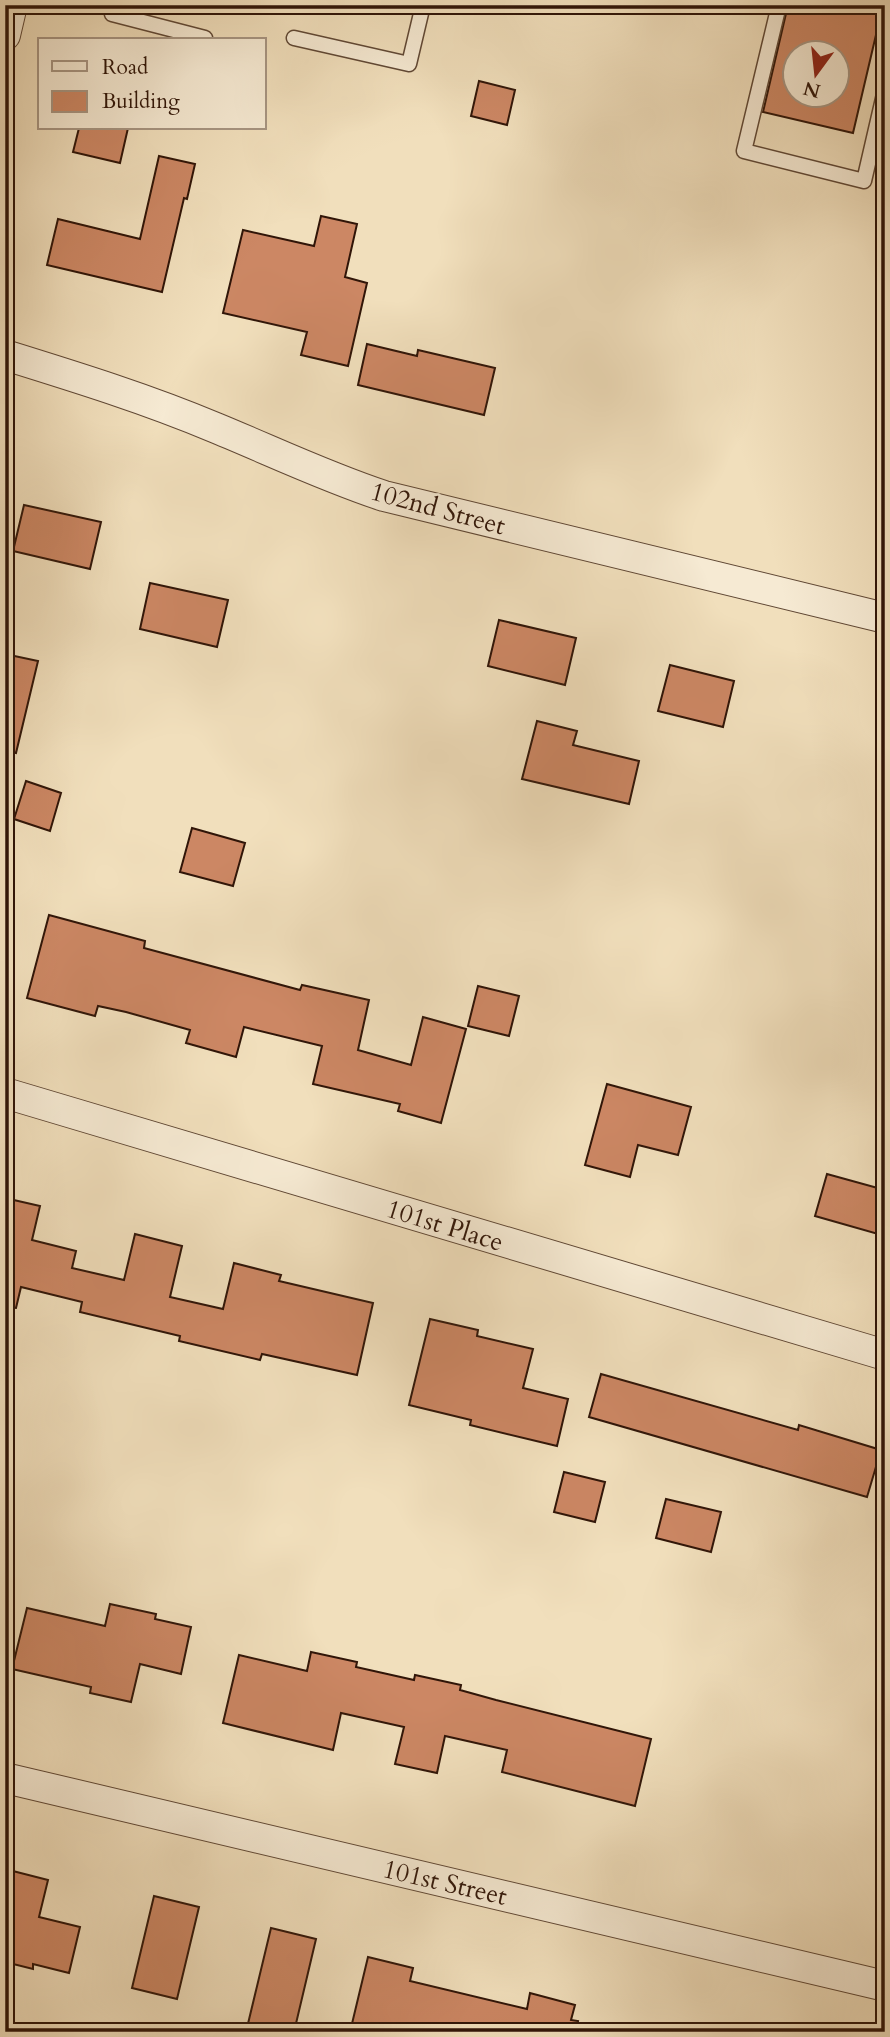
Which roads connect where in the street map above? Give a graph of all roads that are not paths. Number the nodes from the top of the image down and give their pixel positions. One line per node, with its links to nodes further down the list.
1 (12, 5): 5 (street)
2 (114, 5): 6 (lane)
3 (423, 5): 7 (lane)
4 (779, 5): 8 (lane)
5 (5, 35)
6 (205, 38)
7 (294, 38)
8 (885, 90)
9 (5, 355): 10 (street, 102nd Street)
10 (885, 618)
11 (5, 1093): 12 (street, 101st Place)
12 (885, 1355)
13 (5, 1778): 14 (street, 101st Street)
14 (885, 1986)

